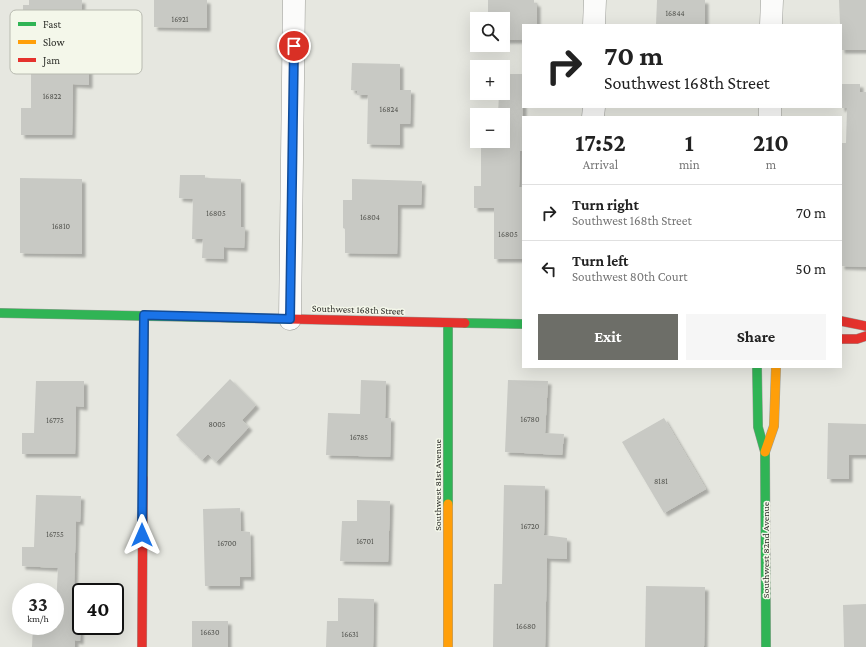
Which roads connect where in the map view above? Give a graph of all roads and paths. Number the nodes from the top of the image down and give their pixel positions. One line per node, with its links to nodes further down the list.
1 (294, 0): 8 (street)
2 (595, 0): 4 (street)
3 (772, 0): 5 (street)
4 (594, 24)
5 (771, 24)
6 (0, 313): 7 (street, Southwest 168th Street)
7 (144, 315): 8 (street, Southwest 168th Street); 18 (street)
8 (290, 319): 10 (street, Southwest 168th Street)
9 (842, 321): 12 (street)
10 (448, 323): 11 (street, Southwest 168th Street); 19 (street, Southwest 81st Avenue)
11 (522, 324)
12 (866, 326)
13 (866, 336): 14 (street)
14 (842, 339)
15 (757, 368): 17 (street, Southwest 82nd Avenue)
16 (776, 368): 17 (street, Southwest 82nd Avenue)
17 (765, 452): 20 (street, Southwest 82nd Avenue)
18 (142, 647)
19 (448, 647)
20 (766, 647)

